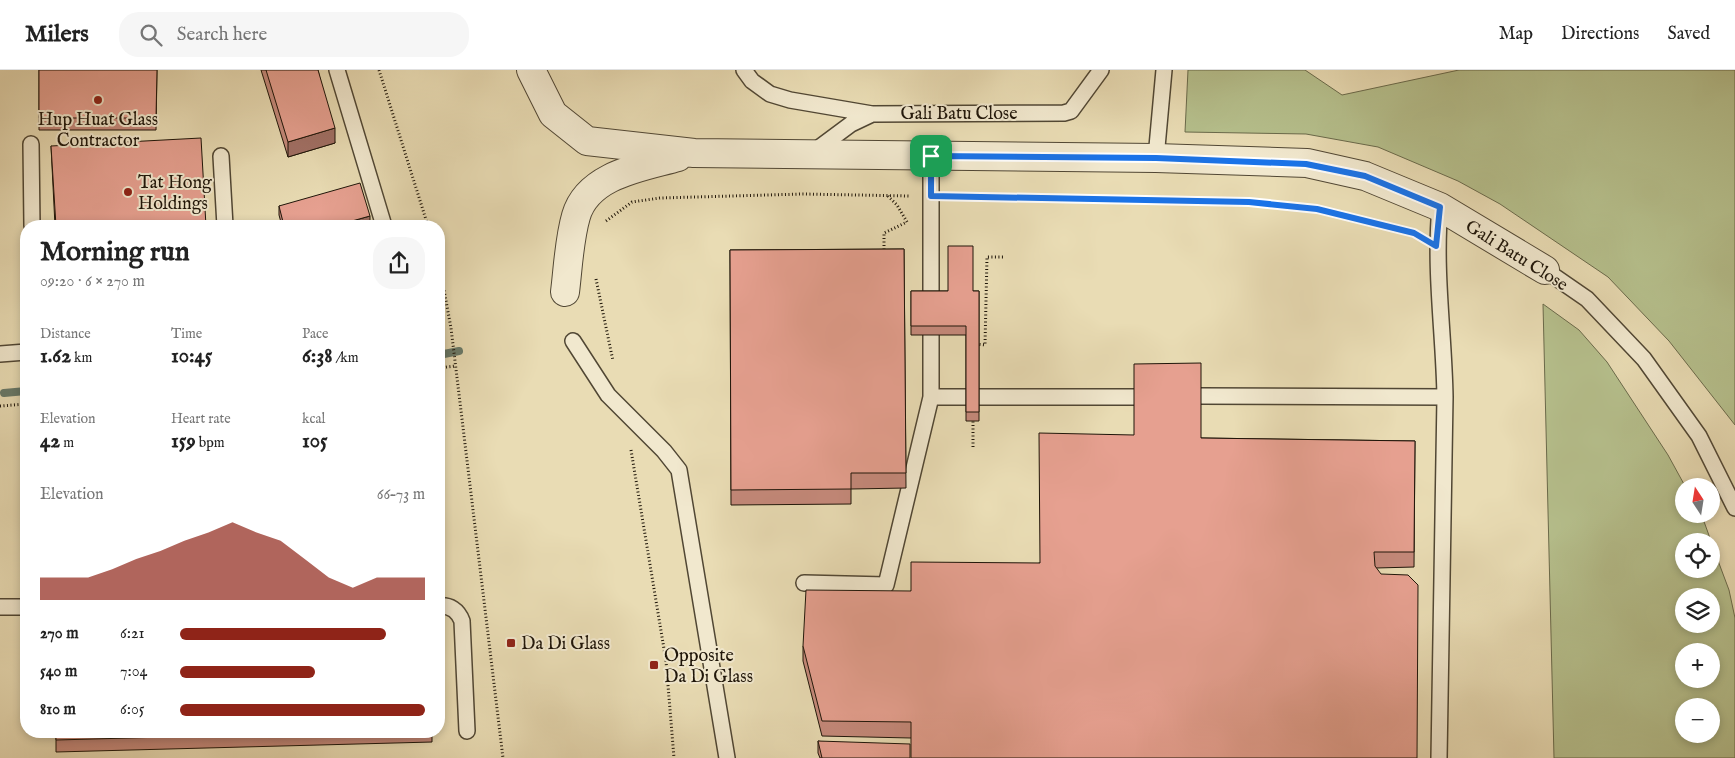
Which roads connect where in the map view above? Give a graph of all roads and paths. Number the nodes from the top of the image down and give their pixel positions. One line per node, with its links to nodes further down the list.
1 (337, 70): 19 (lane)
2 (379, 70): 20 (path)
3 (531, 70): 9 (street, Gali Batu Close)
4 (744, 70): 7 (lane)
5 (1101, 70): 7 (lane, Gali Batu Close)
6 (1164, 70): 13 (lane)
7 (872, 114): 11 (lane, Gali Batu Close)
8 (31, 144): 17 (lane)
9 (694, 153): 11 (street, Gali Batu Close); 27 (street, Gali Batu Close)
10 (221, 156): 18 (lane)
11 (809, 156): 12 (street, Gali Batu Close)
12 (931, 156): 13 (street, Gali Batu Close); 15 (lane)
13 (1156, 158): 16 (street, Gali Batu Close)
14 (887, 196): 15 (path); 21 (path); 22 (path)
15 (931, 196): 23 (path); 28 (lane)
16 (1440, 207): 23 (lane); 25 (street, Gali Batu Close)
17 (32, 220)
18 (225, 220)
19 (382, 220)
20 (426, 220)
21 (604, 224)
22 (884, 233)
23 (1436, 246): 41 (lane)
24 (1005, 257): 32 (path)
25 (1545, 270): 45 (lane, Gali Batu Close)
26 (596, 278): 37 (path)
27 (565, 292)
28 (931, 299)
29 (445, 302): 35 (path)
30 (931, 335): 39 (lane)
31 (573, 341): 44 (lane)
32 (973, 344)
33 (20, 352): 34 (lane)
34 (0, 354)
35 (455, 366): 36 (path); 51 (path)
36 (445, 367)
37 (615, 370)
38 (1200, 396): 41 (lane)
39 (931, 397): 40 (lane); 46 (lane)
40 (1135, 397)
41 (1445, 397): 54 (lane)
42 (20, 404): 43 (path)
43 (0, 406)
44 (625, 414): 52 (path); 53 (lane)
45 (1735, 508)
46 (804, 584)
47 (0, 607): 48 (lane)
48 (20, 607)
49 (445, 607): 50 (lane)
50 (467, 731)
51 (503, 758)
52 (674, 758)
53 (727, 758)
54 (1439, 758)

